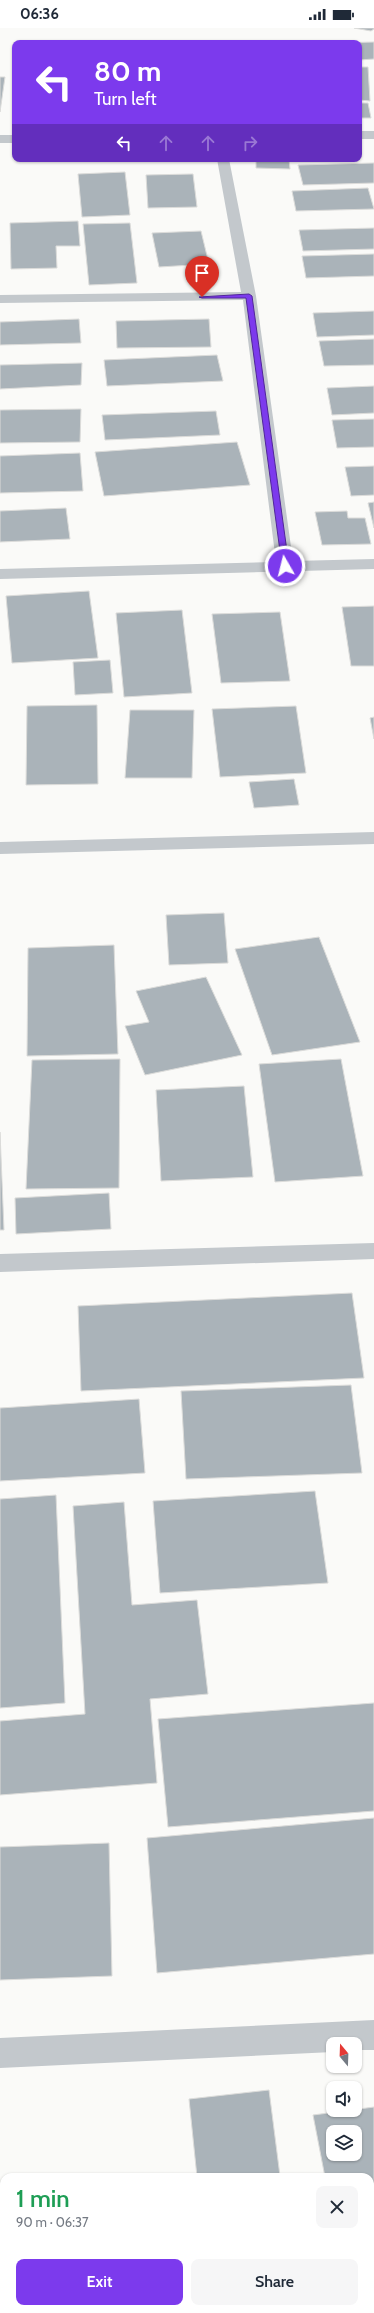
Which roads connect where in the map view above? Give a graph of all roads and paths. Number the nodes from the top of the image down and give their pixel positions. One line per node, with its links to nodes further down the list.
1 (362, 135): 2 (street)
2 (374, 135)
3 (0, 139): 4 (street)
4 (12, 139)
5 (223, 162): 6 (street)
6 (249, 296): 7 (street); 9 (street)
7 (0, 299)
8 (374, 564): 9 (street)
9 (285, 566): 10 (street)
10 (0, 574)
11 (374, 838): 12 (street)
12 (0, 848)
13 (374, 1251): 14 (street)
14 (0, 1263)
15 (374, 2035): 16 (street)
16 (0, 2054)

